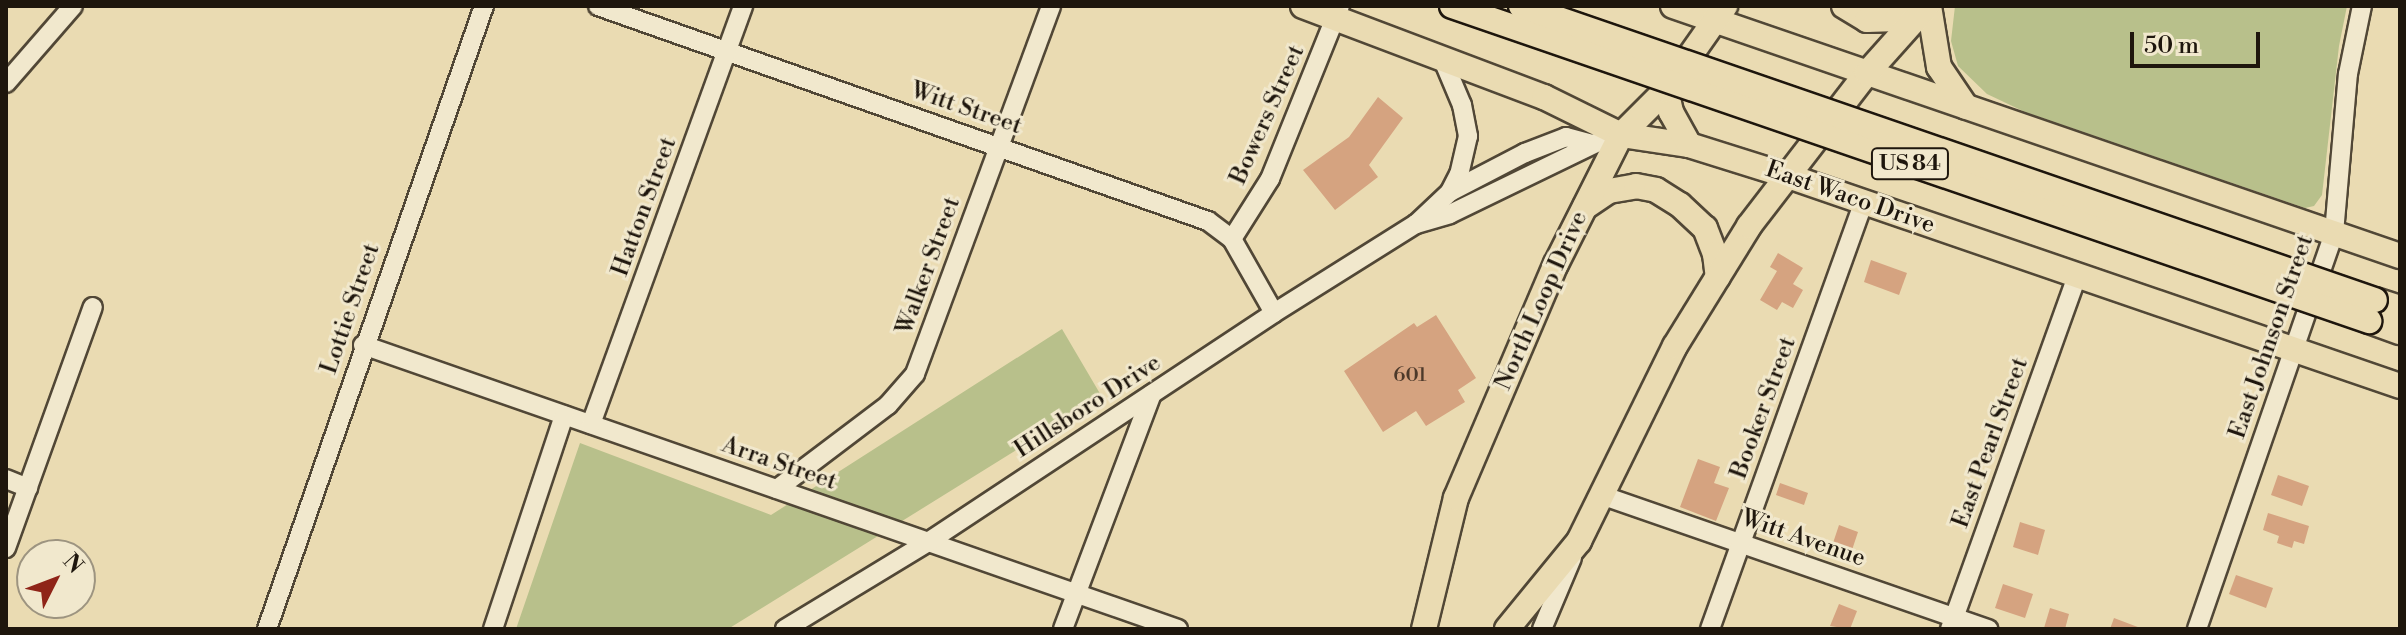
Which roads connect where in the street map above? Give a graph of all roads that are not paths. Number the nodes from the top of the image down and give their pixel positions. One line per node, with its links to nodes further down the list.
1 (73, 6): 18 (street)
2 (484, 6): 40 (street, Lottie Street)
3 (598, 6): 15 (street, Witt Street)
4 (743, 6): 15 (street, Hatton Street)
5 (1051, 6): 24 (street, Walker Street)
6 (1303, 6): 13 (main road, East Waco Drive)
7 (1452, 6): 37 (main road, US 84, bridge)
8 (1521, 6): 37 (main road, US 84, bridge)
9 (1673, 6): 14 (main road)
10 (1844, 6): 11 (main road)
11 (1927, 6): 17 (main road); 20 (main road)
12 (2362, 6): 30 (street, East Johnson Street)
13 (1338, 12): 16 (main road, East Waco Drive); 31 (street, Bowers Street)
14 (1720, 13): 17 (main road); 19 (main road, North Loop Drive)
15 (728, 51): 24 (street, Witt Street); 45 (street, Hatton Street)
16 (1443, 60): 21 (main road, East Waco Drive); 26 (street)
17 (1867, 73): 20 (main road); 25 (main road)
18 (6, 83)
19 (1666, 90): 21 (main road, North Loop Drive); 23 (main road)
20 (1966, 107): 30 (main road)
21 (1621, 135): 22 (street, Hillsboro Drive); 23 (main road, East Waco Drive); 28 (main road, North Loop Drive)
22 (1592, 144): 26 (street, Hillsboro Drive); 29 (street, Hillsboro Drive)
23 (1689, 145): 25 (main road, East Waco Drive)
24 (998, 146): 31 (street, Witt Street); 48 (street, Walker Street)
25 (1788, 176): 27 (main road, East Waco Drive); 34 (main road)
26 (1450, 192): 29 (street, Hillsboro Drive)
27 (1863, 203): 33 (main road, East Waco Drive); 52 (street, Booker Street)
28 (1583, 209): 34 (main road); 61 (main road, North Loop Drive)
29 (1416, 224): 38 (street, Hillsboro Drive)
30 (2334, 233): 32 (main road); 41 (street, East Johnson Street)
31 (1232, 239): 38 (street, Witt Street)
32 (2400, 256)
33 (2078, 274): 41 (main road, East Waco Drive); 55 (street, East Pearl Street)
34 (1718, 277): 49 (main road)
35 (93, 307): 47 (street)
36 (2400, 308): 37 (main road, US 84)
37 (2372, 310): 39 (main road, US 84)
38 (1274, 313): 43 (street, Hillsboro Drive)
39 (2400, 332)
40 (363, 345): 44 (street, Arra Street); 56 (street, Lottie Street)
41 (2292, 348): 42 (main road, East Waco Drive); 66 (street, East Johnson Street)
42 (2400, 386)
43 (1152, 394): 51 (street, Hillsboro Drive); 54 (street)
44 (564, 415): 45 (street, Arra Street); 57 (street)
45 (591, 424): 48 (street, Arra Street)
46 (6, 479): 47 (street)
47 (28, 488): 53 (street)
48 (777, 489): 51 (street, Arra Street)
49 (1601, 495): 50 (main road); 52 (street, Witt Avenue)
50 (1579, 541): 62 (main road); 63 (street)
51 (928, 542): 54 (street, Arra Street); 58 (street, Hillsboro Drive)
52 (1741, 543): 55 (street, Witt Avenue); 64 (street, Booker Street)
53 (6, 548)
54 (1076, 594): 59 (street); 60 (street, Arra Street)
55 (1952, 623): 65 (street, Witt Avenue)
56 (267, 629)
57 (493, 629)
58 (785, 629)
59 (1063, 629)
60 (1178, 629)
61 (1424, 629)
62 (1507, 629)
63 (1542, 629)
64 (1710, 629)
65 (1989, 629)
66 (2197, 629)

